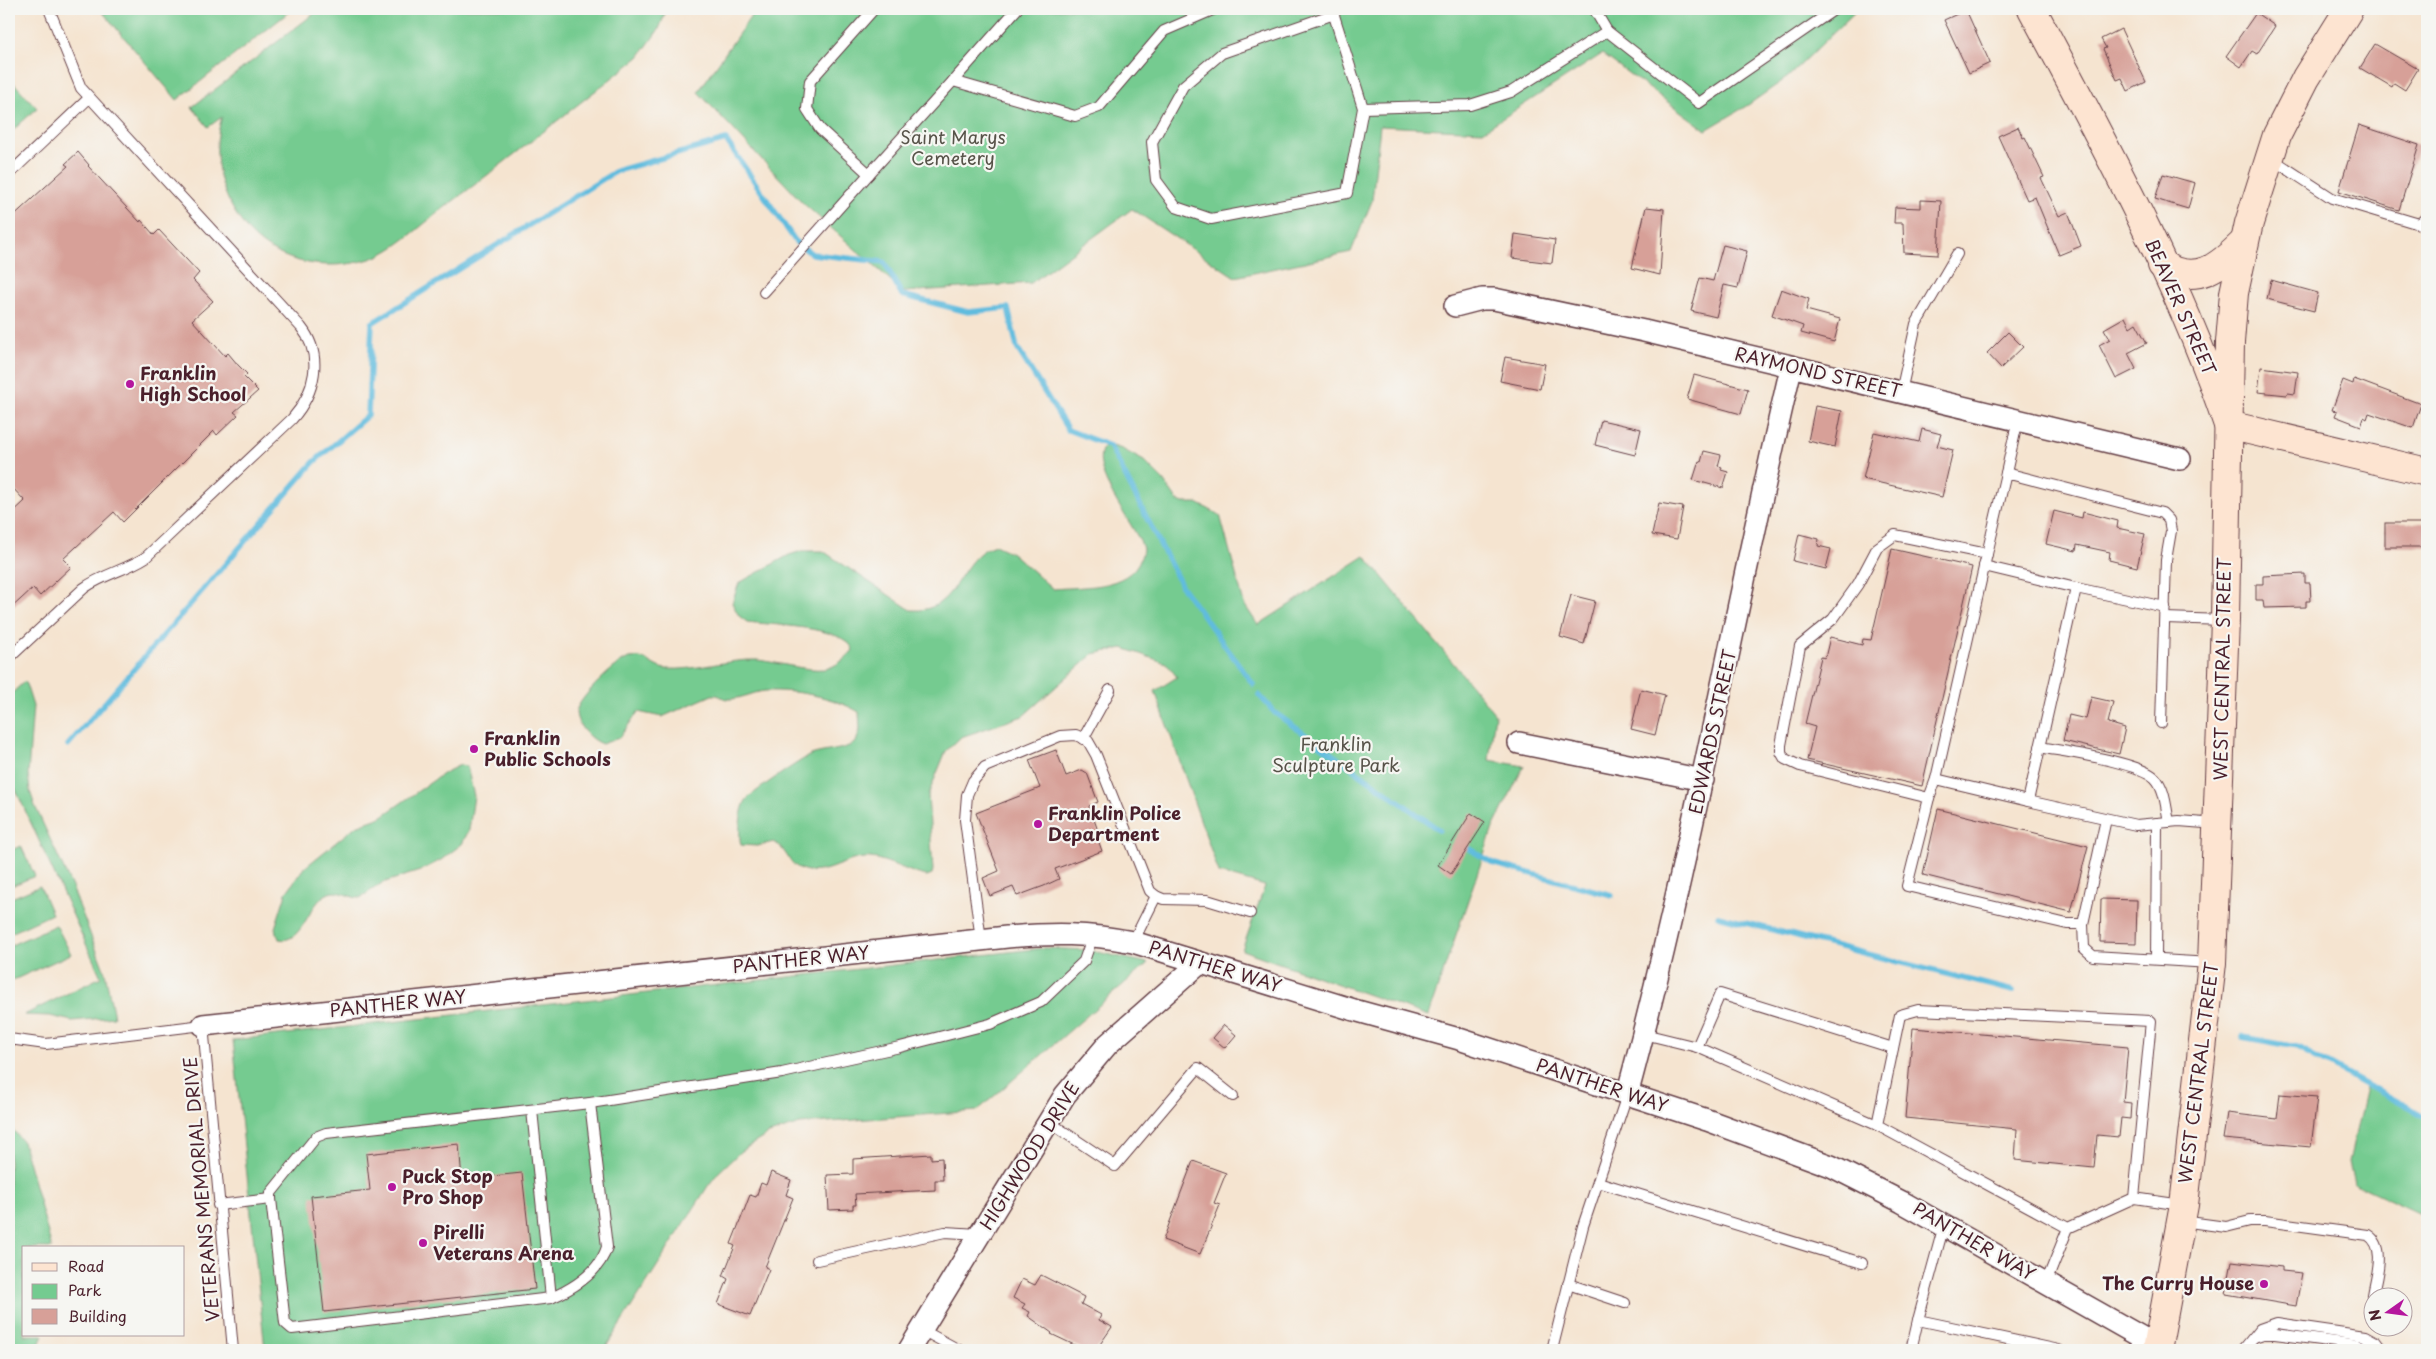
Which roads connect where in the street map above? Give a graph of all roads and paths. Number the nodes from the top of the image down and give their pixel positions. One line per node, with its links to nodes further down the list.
1 (49, 9): 12 (lane)
2 (874, 9): 16 (lane)
3 (1017, 9): 11 (lane)
4 (1215, 9): 11 (lane)
5 (1594, 9): 10 (lane)
6 (1836, 9): 10 (lane)
7 (2033, 9): 20 (main road, BEAVER STREET)
8 (2349, 9): 14 (main road, WEST CENTRAL STREET)
9 (1333, 12): 13 (lane); 13 (lane)
10 (1607, 31): 13 (lane)
11 (953, 81): 16 (lane)
12 (90, 98): 15 (lane); 36 (lane)
13 (1362, 108)
14 (2269, 157): 17 (lane); 18 (main road, WEST CENTRAL STREET)
15 (9, 174)
16 (869, 174): 21 (lane)
17 (2427, 217)
18 (2244, 242): 20 (main road); 26 (main road, WEST CENTRAL STREET)
19 (1956, 254): 24 (lane)
20 (2162, 264): 26 (main road, BEAVER STREET)
21 (764, 292)
22 (1455, 306): 23 (street, RAYMOND STREET)
23 (1791, 368): 24 (street, RAYMOND STREET); 43 (street, EDWARDS STREET)
24 (1901, 392): 25 (street, RAYMOND STREET)
25 (2018, 419): 27 (street, RAYMOND STREET); 28 (lane)
26 (2228, 425): 29 (main road); 35 (main road, WEST CENTRAL STREET)
27 (2180, 458)
28 (2006, 472): 30 (lane); 33 (lane)
29 (2427, 472)
30 (1987, 554): 31 (lane); 44 (lane)
31 (1984, 566): 32 (lane); 42 (lane)
32 (2076, 588): 33 (lane); 41 (lane)
33 (2165, 607): 34 (lane)
34 (2165, 618): 35 (lane); 38 (lane)
35 (2226, 620): 49 (main road, WEST CENTRAL STREET)
36 (9, 658)
37 (1110, 690): 39 (lane)
38 (2161, 723)
39 (1083, 739): 50 (lane); 54 (lane)
40 (1518, 743): 43 (street)
41 (2040, 747): 45 (lane); 47 (lane)
42 (1936, 779): 44 (lane); 45 (lane)
43 (1703, 780): 60 (street, EDWARDS STREET)
44 (1929, 798): 52 (lane)
45 (2028, 801): 46 (lane)
46 (2106, 819): 48 (lane); 52 (lane)
47 (2169, 822): 48 (lane); 49 (lane)
48 (2157, 823): 56 (lane)
49 (2219, 824): 58 (main road, WEST CENTRAL STREET)
50 (1156, 896): 51 (lane); 55 (lane)
51 (1250, 913)
52 (2083, 924): 56 (lane)
53 (1093, 935): 54 (street, PANTHER WAY); 55 (street, PANTHER WAY); 66 (lane)
54 (982, 940): 59 (street, PANTHER WAY)
55 (1133, 942): 57 (street, PANTHER WAY)
56 (2156, 959): 58 (lane)
57 (1200, 963): 64 (street, PANTHER WAY); 68 (street, HIGHWOOD DRIVE)
58 (2212, 963): 74 (main road, WEST CENTRAL STREET)
59 (203, 1025): 61 (lane); 73 (lane, VETERANS MEMORIAL DRIVE)
60 (1644, 1034): 62 (lane); 64 (street, EDWARDS STREET)
61 (9, 1039)
62 (1697, 1047): 63 (lane); 69 (lane)
63 (1893, 1048): 69 (lane); 71 (lane)
64 (1627, 1095): 70 (lane); 75 (street, PANTHER WAY)
65 (1232, 1096): 68 (lane)
66 (590, 1104): 67 (lane); 83 (lane)
67 (532, 1110): 72 (lane); 83 (lane)
68 (1049, 1122): 77 (street, HIGHWOOD DRIVE)
69 (1877, 1125): 76 (lane)
70 (1598, 1182): 79 (lane); 81 (lane)
71 (2134, 1198): 74 (lane); 76 (lane)
72 (271, 1199): 73 (lane); 83 (lane)
73 (218, 1205): 89 (lane, VETERANS MEMORIAL DRIVE)
74 (2182, 1213): 82 (lane); 88 (main road, WEST CENTRAL STREET)
75 (1944, 1225): 80 (street, PANTHER WAY); 85 (lane)
76 (2068, 1228): 80 (lane)
77 (980, 1234): 78 (lane); 86 (street, HIGHWOOD DRIVE)
78 (817, 1260)
79 (1862, 1263)
80 (2046, 1283): 88 (street, PANTHER WAY)
81 (1568, 1284): 84 (lane); 92 (lane)
82 (2374, 1286)
83 (551, 1298)
84 (1625, 1302)
85 (1918, 1320): 93 (lane); 94 (lane)
86 (922, 1330): 90 (street, HIGHWOOD DRIVE); 91 (lane)
87 (2254, 1337): 95 (lane); 96 (lane); 97 (lane)
88 (2160, 1349)
89 (232, 1350)
90 (909, 1350)
91 (959, 1350)
92 (1552, 1350)
93 (1911, 1350)
94 (2059, 1350)
95 (2243, 1350)
96 (2368, 1350)
97 (2382, 1350)

